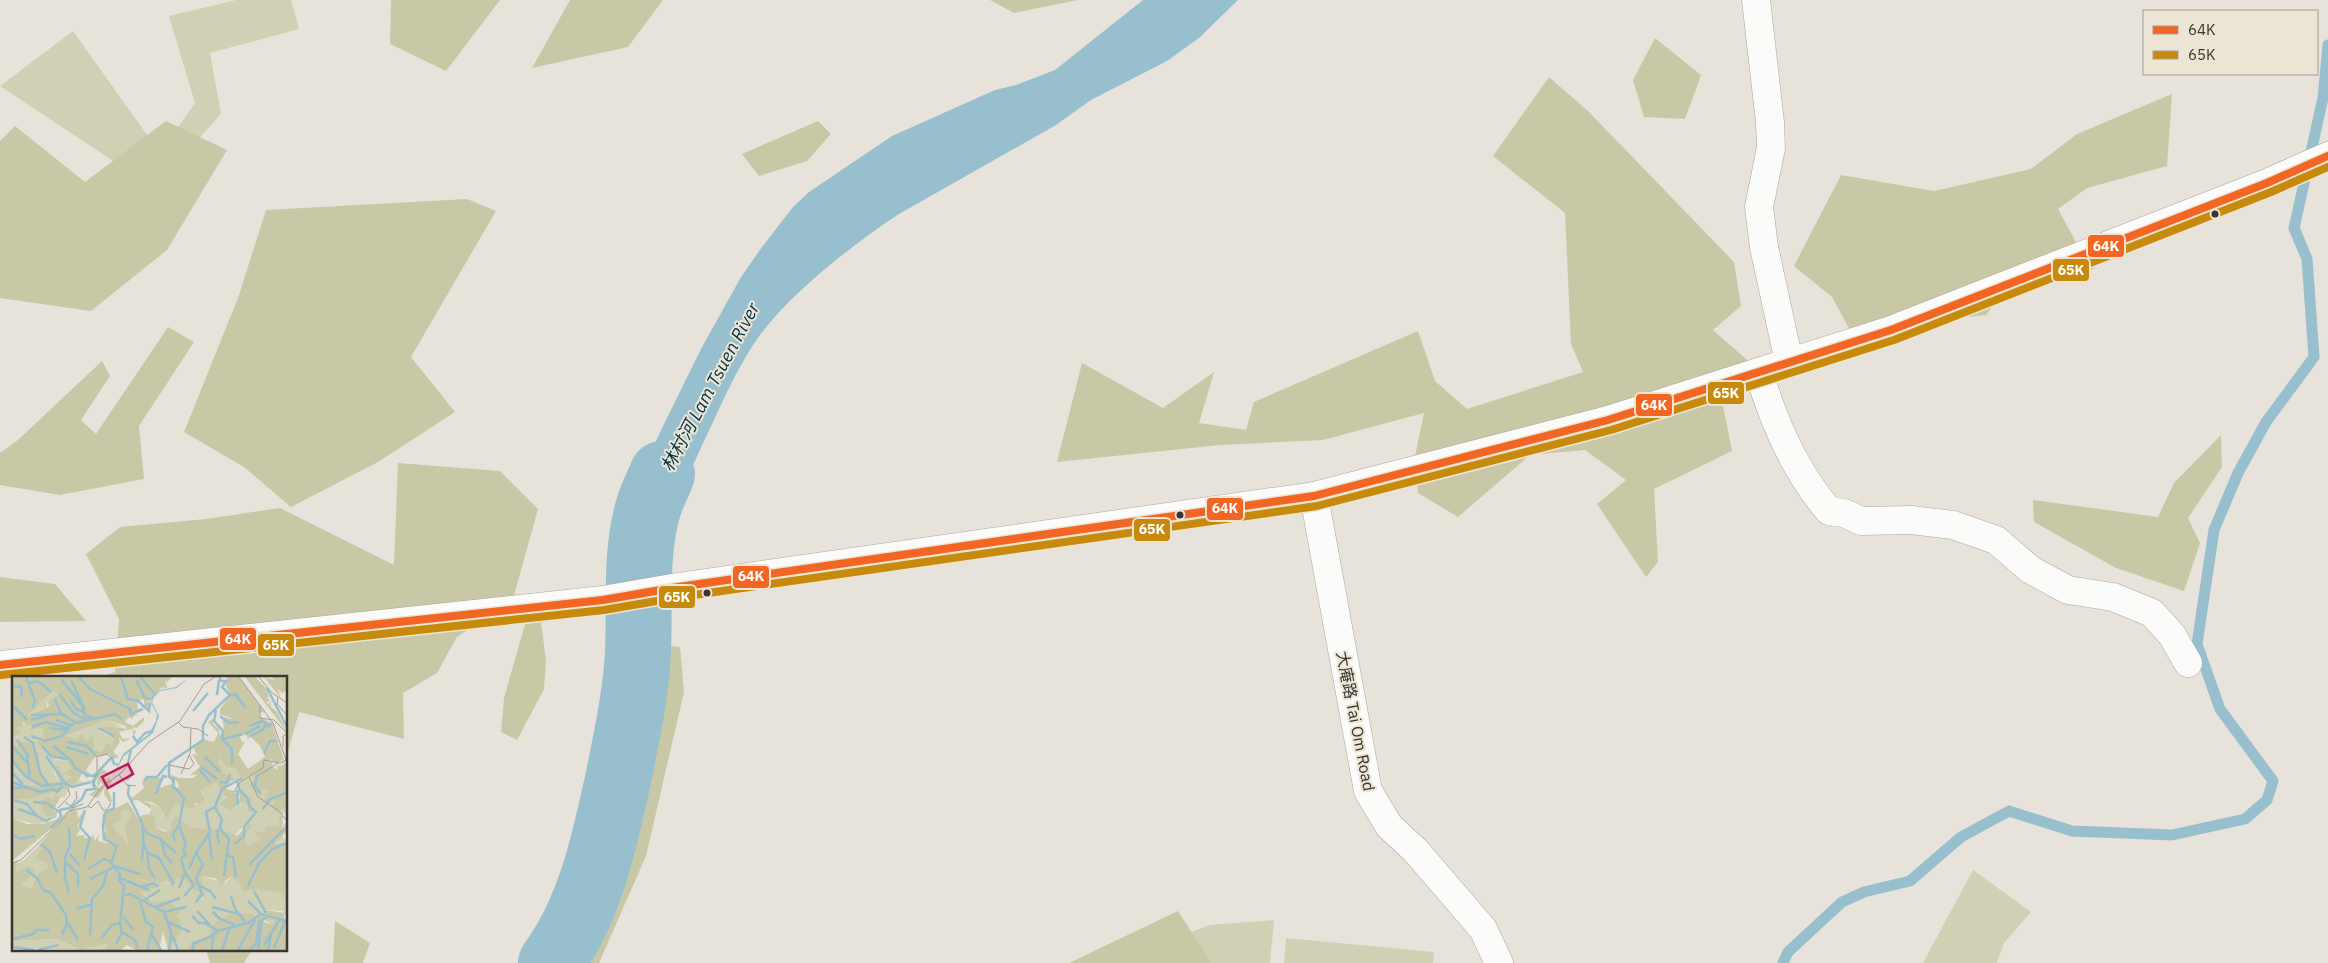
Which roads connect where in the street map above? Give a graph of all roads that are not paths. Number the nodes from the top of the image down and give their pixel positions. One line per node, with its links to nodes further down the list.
1 (1756, 0): 3 (main road)
2 (2328, 156): 3 (main road)
3 (1789, 362): 4 (main road)
4 (1759, 372): 5 (main road); 6 (main road)
5 (1314, 496): 7 (main road); 8 (main road, 大庵路 Tai Om Road)
6 (2188, 663)
7 (0, 665)
8 (1499, 963)

